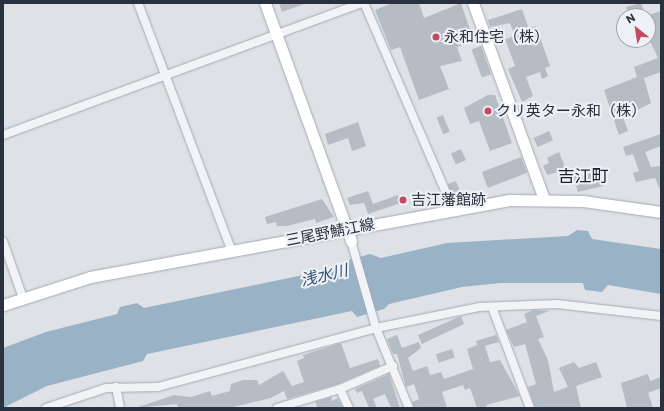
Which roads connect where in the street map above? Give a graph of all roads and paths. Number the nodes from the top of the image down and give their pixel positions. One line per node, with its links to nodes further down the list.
1 (138, 3): 6 (street)
2 (265, 3): 5 (main road)
3 (363, 3): 5 (street); 9 (street)
4 (473, 3): 8 (main road)
5 (277, 34): 6 (street); 11 (main road)
6 (166, 74): 7 (street); 14 (street)
7 (3, 135)
8 (544, 199): 9 (main road, 三尾野鯖江線); 10 (main road, 三尾野鯖江線)
9 (453, 209): 11 (main road, 三尾野鯖江線)
10 (661, 212)
11 (348, 228): 13 (main road); 14 (main road, 三尾野鯖江線)
12 (3, 241): 15 (street)
13 (351, 241): 19 (street)
14 (231, 249): 15 (main road, 三尾野鯖江線)
15 (23, 298): 16 (main road, 三尾野鯖江線)
16 (3, 305)
17 (492, 307): 18 (street); 19 (street); 29 (street)
18 (661, 316)
19 (376, 328): 20 (street); 21 (street)
20 (393, 366): 22 (street); 28 (street)
21 (116, 387): 24 (street); 25 (street)
22 (340, 389): 23 (street); 27 (street)
23 (299, 405): 26 (street)
24 (46, 408)
25 (120, 408)
26 (277, 408)
27 (349, 408)
28 (409, 408)
29 (530, 408)

